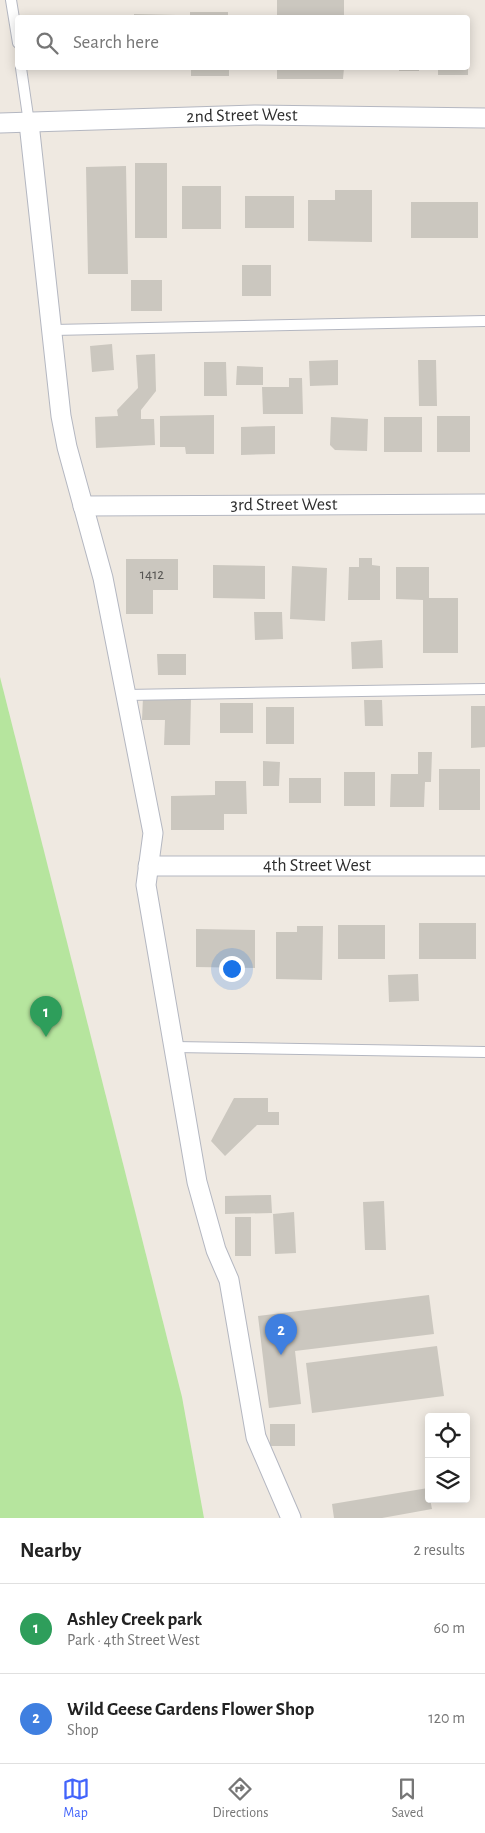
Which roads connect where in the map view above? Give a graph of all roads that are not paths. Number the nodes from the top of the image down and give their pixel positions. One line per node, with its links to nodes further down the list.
1 (11, 0): 2 (lane)
2 (15, 25)
3 (21, 70): 6 (lane)
4 (485, 118): 6 (street, 2nd Street West)
5 (0, 123): 6 (street, 2nd Street West)
6 (29, 123): 8 (street)
7 (485, 321): 8 (lane)
8 (53, 330): 10 (street)
9 (485, 504): 10 (street, 3rd Street West)
10 (83, 506): 12 (street)
11 (485, 689): 12 (lane)
12 (126, 695): 13 (street)
13 (148, 866): 14 (street, 4th Street West); 15 (street)
14 (485, 866)
15 (174, 1047): 16 (lane); 17 (street)
16 (485, 1052)
17 (291, 1518)

